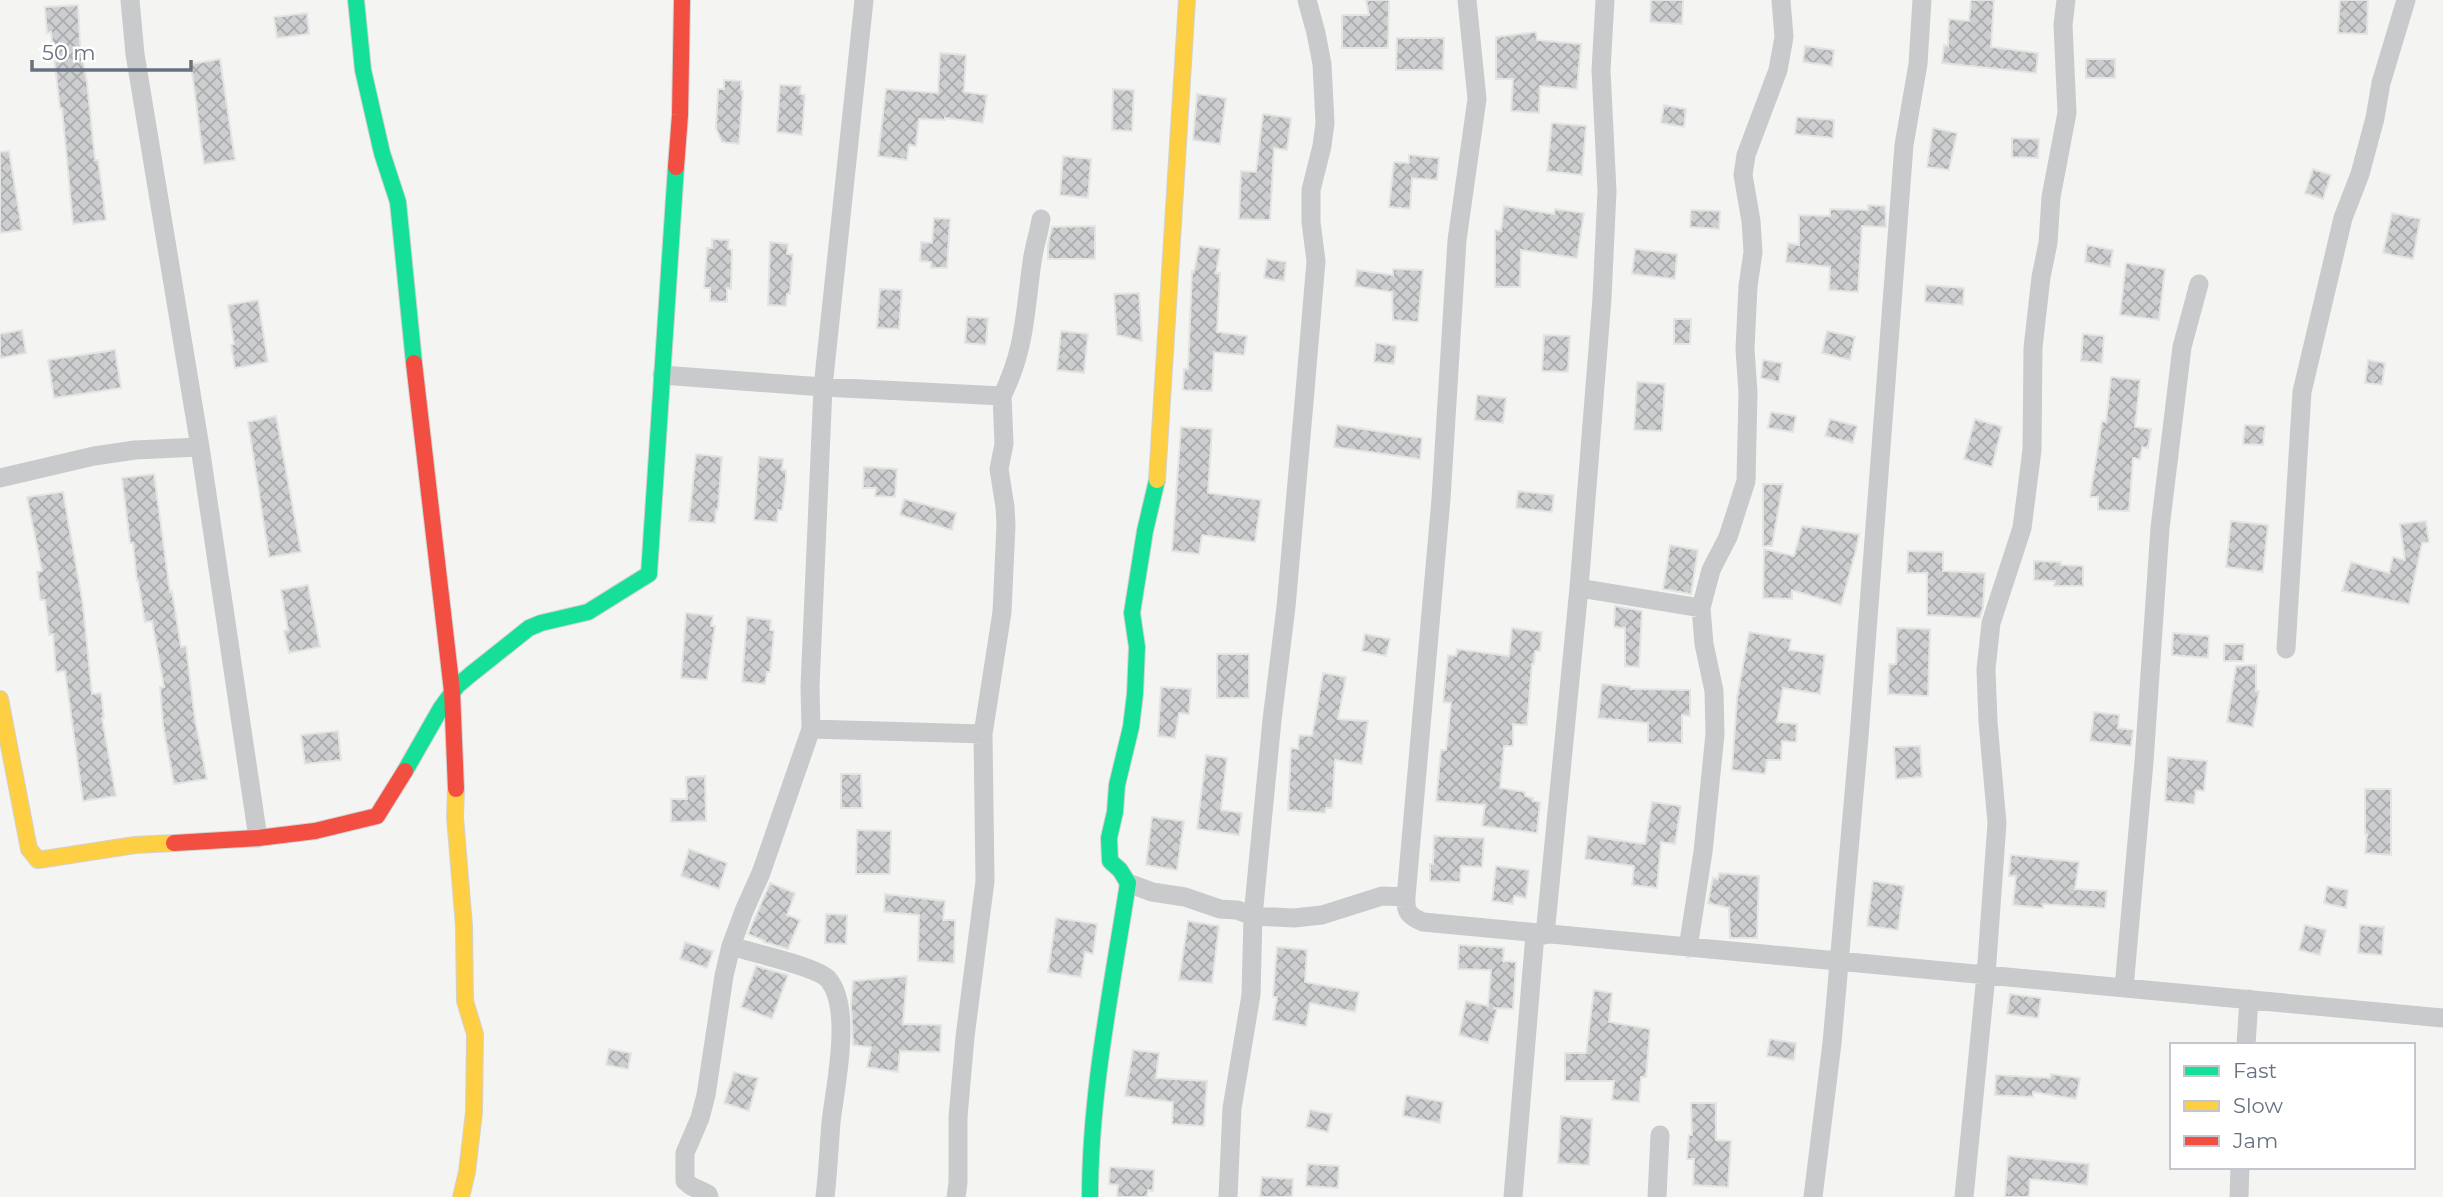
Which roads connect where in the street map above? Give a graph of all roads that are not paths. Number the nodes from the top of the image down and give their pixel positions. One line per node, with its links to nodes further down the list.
1 (130, 0): 18 (street)
2 (356, 0): 23 (street)
3 (682, 0): 15 (street)
4 (864, 0): 16 (street)
5 (1187, 0): 28 (street)
6 (1307, 0): 30 (street)
7 (1467, 0): 29 (street)
8 (1605, 0): 20 (street)
9 (1781, 0): 21 (street)
10 (1922, 0): 34 (street)
11 (2066, 0): 35 (street)
12 (2406, 0): 22 (street)
13 (1041, 219): 17 (street)
14 (2199, 284): 36 (street)
15 (662, 375): 16 (street); 23 (street)
16 (823, 387): 17 (street); 25 (street)
17 (1002, 396): 26 (street)
18 (200, 447): 19 (street); 27 (street)
19 (0, 478)
20 (1579, 588): 21 (street); 31 (street)
21 (1701, 608): 33 (street)
22 (2286, 649)
23 (452, 691): 27 (street); 42 (street)
24 (0, 699): 27 (street)
25 (811, 729): 26 (street); 32 (street)
26 (982, 734): 45 (street)
27 (258, 838)
28 (1128, 883): 30 (street); 46 (street)
29 (1406, 897): 30 (street); 31 (street)
30 (1253, 916): 47 (street)
31 (1540, 934): 33 (street); 48 (street)
32 (732, 946): 43 (street); 44 (street)
33 (1688, 948): 34 (street)
34 (1838, 961): 35 (street); 50 (street)
35 (1986, 975): 36 (street); 51 (street)
36 (2124, 988): 37 (street)
37 (2249, 999): 38 (street); 39 (street)
38 (2443, 1018)
39 (2246, 1043)
40 (1660, 1135): 49 (street)
41 (2240, 1169): 52 (street)
42 (461, 1197)
43 (709, 1197)
44 (825, 1197)
45 (956, 1197)
46 (1090, 1197)
47 (1228, 1197)
48 (1513, 1197)
49 (1657, 1197)
50 (1813, 1197)
51 (1964, 1197)
52 (2239, 1197)

